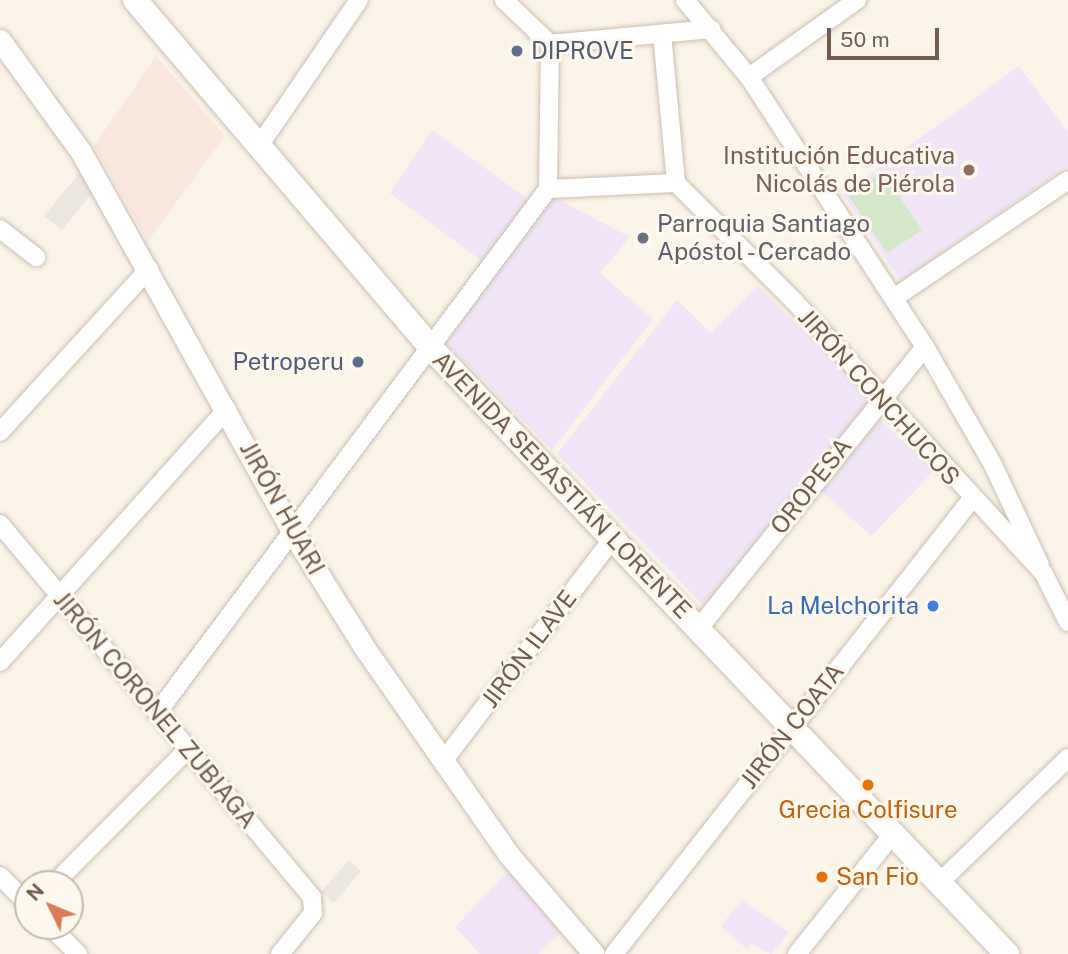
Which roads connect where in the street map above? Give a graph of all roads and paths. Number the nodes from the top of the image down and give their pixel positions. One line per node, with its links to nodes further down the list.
1 (135, 0): 11 (main road, AVENIDA SEBASTIÁN LORENTE)
2 (359, 0): 11 (street)
3 (504, 0): 9 (street)
4 (685, 0): 6 (street)
5 (857, 0): 10 (street)
6 (711, 29): 7 (street); 10 (street)
7 (662, 34): 9 (street); 13 (street)
8 (0, 40): 17 (street, JIRÓN HUARI)
9 (550, 44): 14 (street)
10 (749, 77): 18 (street)
11 (259, 146): 20 (main road, AVENIDA SEBASTIÁN LORENTE)
12 (1068, 180): 18 (street)
13 (676, 183): 14 (street); 21 (street, JIRÓN CONCHUCOS)
14 (548, 189): 20 (street)
15 (0, 229): 16 (street)
16 (36, 257)
17 (149, 269): 22 (street, JIRÓN HUARI); 23 (street)
18 (894, 298): 19 (street)
19 (925, 347): 21 (street, OROPESA); 28 (street)
20 (432, 349): 26 (street); 27 (main road, AVENIDA SEBASTIÁN LORENTE)
21 (880, 399): 24 (street, JIRÓN CONCHUCOS); 31 (street, OROPESA)
22 (227, 409): 26 (street, JIRÓN HUARI); 29 (street)
23 (0, 432)
24 (971, 500): 28 (street, JIRÓN CONCHUCOS); 34 (street, JIRÓN COATA)
25 (0, 524): 29 (street, JIRÓN CORONEL ZUBIAGA)
26 (294, 535): 33 (street); 37 (street, JIRÓN HUARI)
27 (613, 538): 31 (main road, AVENIDA SEBASTIÁN LORENTE); 37 (street, JIRÓN ILAVE)
28 (1044, 574): 30 (street, JIRÓN CONCHUCOS)
29 (59, 595): 32 (street); 33 (street, JIRÓN CORONEL ZUBIAGA)
30 (1068, 622)
31 (699, 628): 34 (main road, AVENIDA SEBASTIÁN LORENTE)
32 (0, 662)
33 (157, 713): 35 (street, JIRÓN CORONEL ZUBIAGA)
34 (791, 727): 38 (main road, AVENIDA SEBASTIÁN LORENTE); 47 (street, JIRÓN COATA)
35 (187, 750): 39 (street); 45 (street, JIRÓN CORONEL ZUBIAGA)
36 (1068, 758): 41 (street)
37 (444, 760): 46 (street, JIRÓN HUARI)
38 (892, 835): 41 (main road, AVENIDA SEBASTIÁN LORENTE); 48 (street)
39 (68, 870)
40 (0, 876): 42 (street)
41 (939, 883): 49 (main road, AVENIDA SEBASTIÁN LORENTE)
42 (14, 890)
43 (64, 940): 44 (street)
44 (78, 954)
45 (280, 954)
46 (594, 954)
47 (614, 954)
48 (796, 954)
49 (1007, 954)

